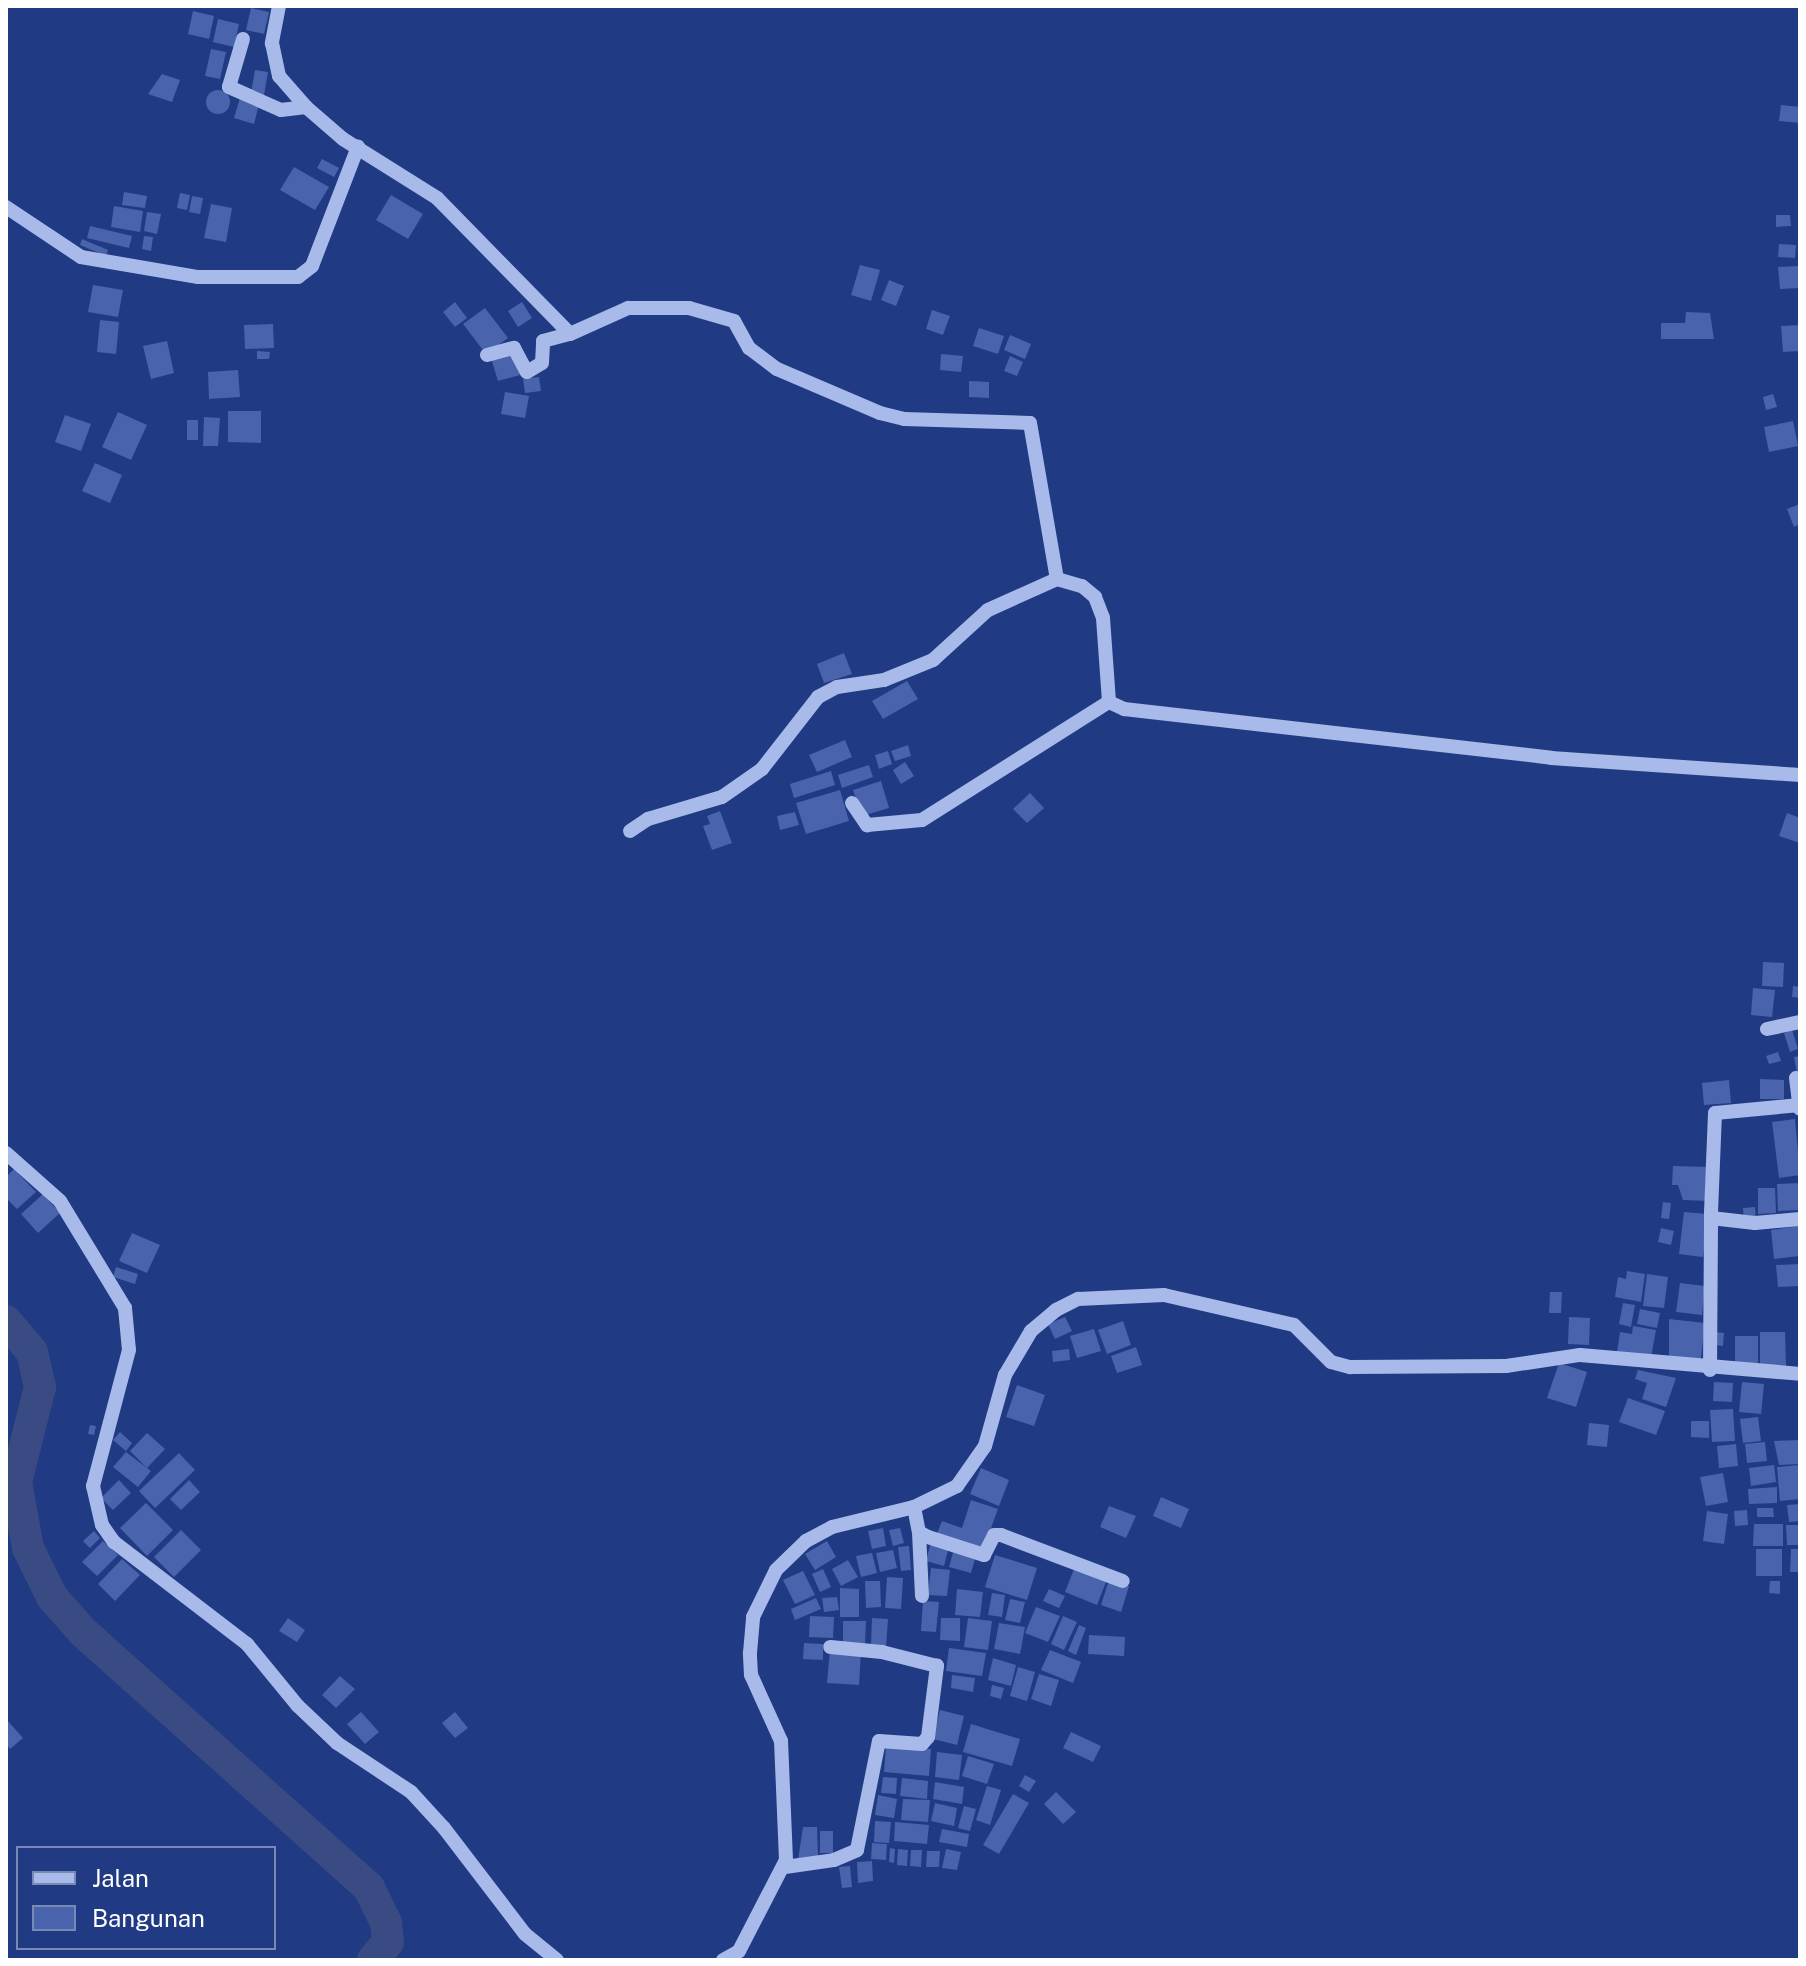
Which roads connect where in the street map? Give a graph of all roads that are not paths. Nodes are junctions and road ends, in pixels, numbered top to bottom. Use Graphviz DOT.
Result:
graph roads {
  1 [pos="279,6"];
  2 [pos="243,39"];
  3 [pos="306,107"];
  4 [pos="358,147"];
  5 [pos="6,207"];
  6 [pos="570,334"];
  7 [pos="487,355"];
  8 [pos="1057,579"];
  9 [pos="1109,702"];
  10 [pos="1800,775"];
  11 [pos="852,803"];
  12 [pos="630,831"];
  13 [pos="1800,1022"];
  14 [pos="1767,1029"];
  15 [pos="1796,1078"];
  16 [pos="1800,1106"];
  17 [pos="6,1153"];
  18 [pos="1711,1218"];
  19 [pos="1800,1219"];
  20 [pos="1710,1370"];
  21 [pos="1800,1374"];
  22 [pos="914,1507"];
  23 [pos="919,1532"];
  24 [pos="1123,1581"];
  25 [pos="922,1596"];
  26 [pos="830,1647"];
  27 [pos="785,1867"];
  28 [pos="557,1960"];
  29 [pos="723,1960"];
  1 -- 3 [label="street"];
  2 -- 3 [label="street"];
  3 -- 4 [label="street"];
  4 -- 5 [label="street"];
  4 -- 6 [label="street"];
  6 -- 7 [label="street"];
  6 -- 8 [label="street"];
  8 -- 9 [label="street"];
  8 -- 12 [label="street"];
  9 -- 10 [label="street"];
  9 -- 11 [label="street"];
  13 -- 14 [label="street"];
  15 -- 16 [label="street"];
  16 -- 18 [label="street"];
  17 -- 28 [label="street"];
  18 -- 19 [label="street"];
  18 -- 20 [label="street"];
  20 -- 21 [label="street"];
  20 -- 22 [label="street"];
  22 -- 23 [label="street"];
  22 -- 27 [label="street"];
  23 -- 24 [label="street"];
  23 -- 25 [label="street"];
  26 -- 27 [label="street"];
  27 -- 29 [label="street"];
}
